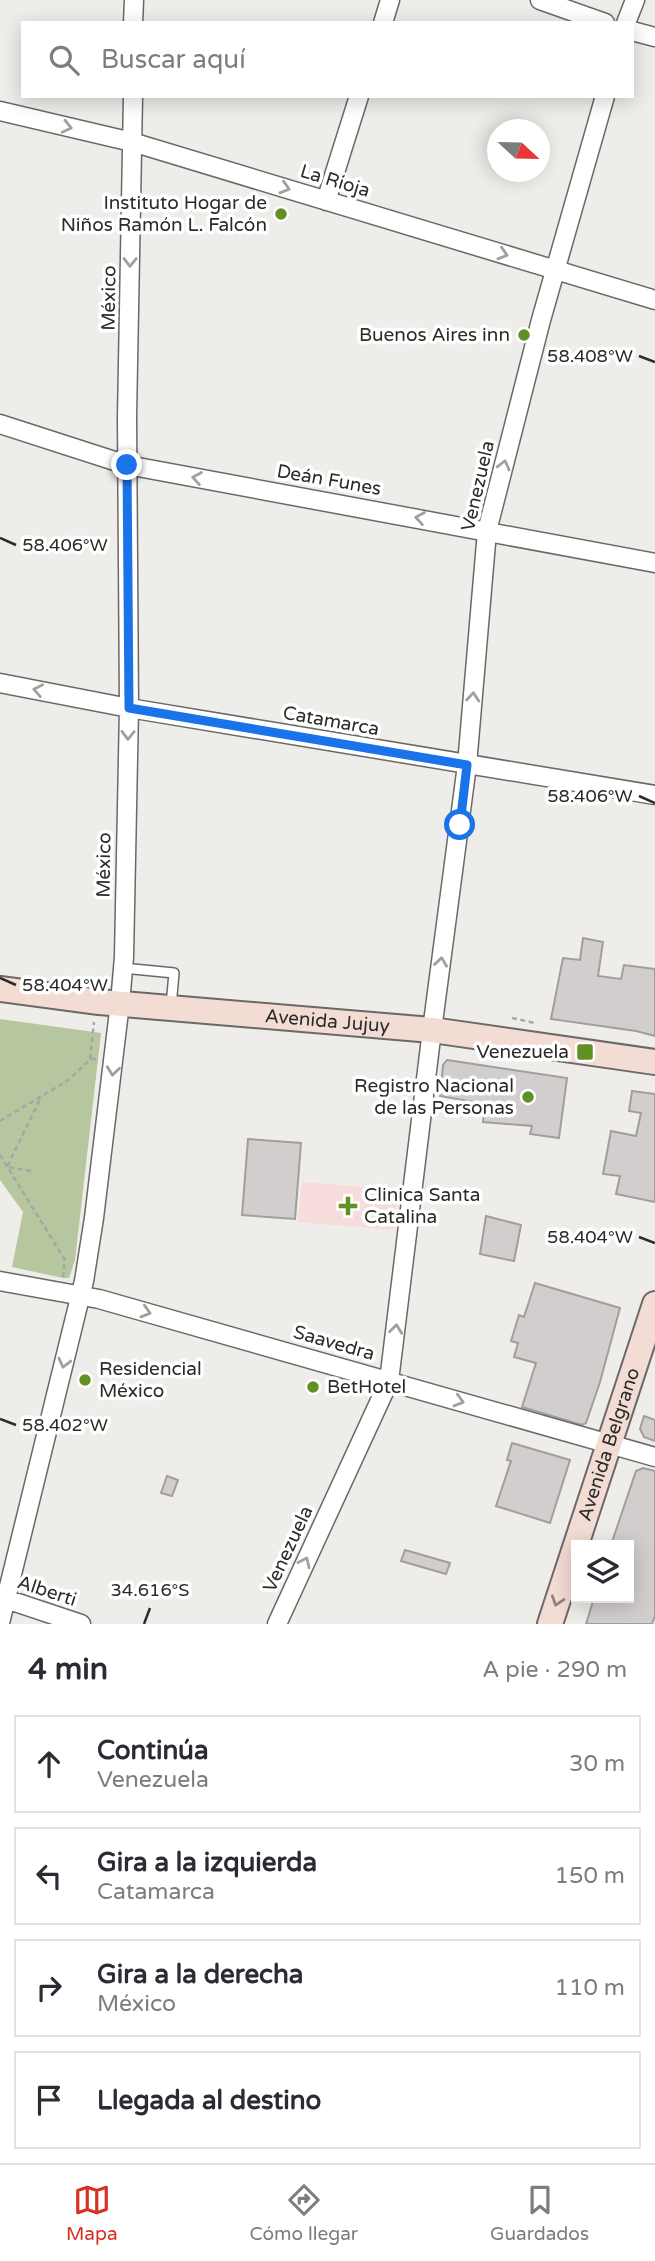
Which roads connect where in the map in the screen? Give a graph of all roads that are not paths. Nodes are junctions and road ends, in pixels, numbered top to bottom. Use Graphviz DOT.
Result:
graph roads {
  1 [pos="134,0"];
  2 [pos="390,0"];
  3 [pos="540,0"];
  4 [pos="635,0"];
  5 [pos="133,21"];
  6 [pos="384,21"];
  7 [pos="600,21"];
  8 [pos="627,21"];
  9 [pos="634,32"];
  10 [pos="655,37"];
  11 [pos="133,98"];
  12 [pos="358,98"];
  13 [pos="604,98"];
  14 [pos="0,111"];
  15 [pos="132,142"];
  16 [pos="326,201"];
  17 [pos="557,270"];
  18 [pos="655,300"];
  19 [pos="0,424"];
  20 [pos="127,465"];
  21 [pos="488,531"];
  22 [pos="655,564"];
  23 [pos="0,683"];
  24 [pos="129,708"];
  25 [pos="467,765"];
  26 [pos="655,795"];
  27 [pos="123,968"];
  28 [pos="0,989"];
  29 [pos="110,1002"];
  30 [pos="171,1007"];
  31 [pos="432,1030"];
  32 [pos="655,1062"];
  33 [pos="0,1281"];
  34 [pos="80,1296"];
  35 [pos="655,1304"];
  36 [pos="389,1381"];
  37 [pos="608,1443"];
  38 [pos="655,1457"];
  39 [pos="3,1598"];
  40 [pos="0,1623"];
  41 [pos="81,1624"];
  42 [pos="276,1624"];
  43 [pos="550,1624"];
  1 -- 5 [label="street"];
  2 -- 6 [label="street"];
  3 -- 7 [label="street"];
  4 -- 8 [label="street"];
  9 -- 10 [label="street"];
  11 -- 15 [label="street, México"];
  12 -- 16 [label="street"];
  13 -- 17 [label="street, Venezuela"];
  14 -- 15 [label="street, La Rioja, one-way"];
  15 -- 16 [label="street, La Rioja, one-way"];
  15 -- 20 [label="street, México, one-way"];
  16 -- 17 [label="street, La Rioja, one-way"];
  17 -- 18 [label="street, La Rioja"];
  21 -- 17 [label="street, Venezuela, one-way"];
  19 -- 20 [label="street, Deán Funes"];
  21 -- 20 [label="street, Deán Funes, one-way"];
  20 -- 24 [label="street, México"];
  21 -- 22 [label="street, Deán Funes"];
  25 -- 21 [label="street, Venezuela, one-way"];
  24 -- 23 [label="street, Catamarca, one-way"];
  24 -- 25 [label="street, Catamarca"];
  24 -- 27 [label="street, México, one-way"];
  25 -- 26 [label="street, Catamarca"];
  31 -- 25 [label="street, Venezuela, one-way"];
  27 -- 29 [label="street, México"];
  27 -- 30 [label="lane"];
  28 -- 29 [label="main road, Avenida Jujuy"];
  29 -- 30 [label="main road, Avenida Jujuy"];
  29 -- 34 [label="street, México, one-way"];
  30 -- 31 [label="main road, Avenida Jujuy"];
  31 -- 32 [label="main road, Avenida Jujuy"];
  36 -- 31 [label="street, Venezuela, one-way"];
  33 -- 34 [label="street, Saavedra"];
  34 -- 36 [label="street, Saavedra, one-way"];
  34 -- 39 [label="street, México, one-way"];
  35 -- 37 [label="main road, Avenida Belgrano"];
  36 -- 37 [label="street, Saavedra, one-way"];
  42 -- 36 [label="street, Venezuela, one-way"];
  37 -- 38 [label="street, Saavedra"];
  37 -- 43 [label="main road, Avenida Belgrano, one-way"];
  39 -- 40 [label="street, México"];
  39 -- 41 [label="street, Alberti"];
}
